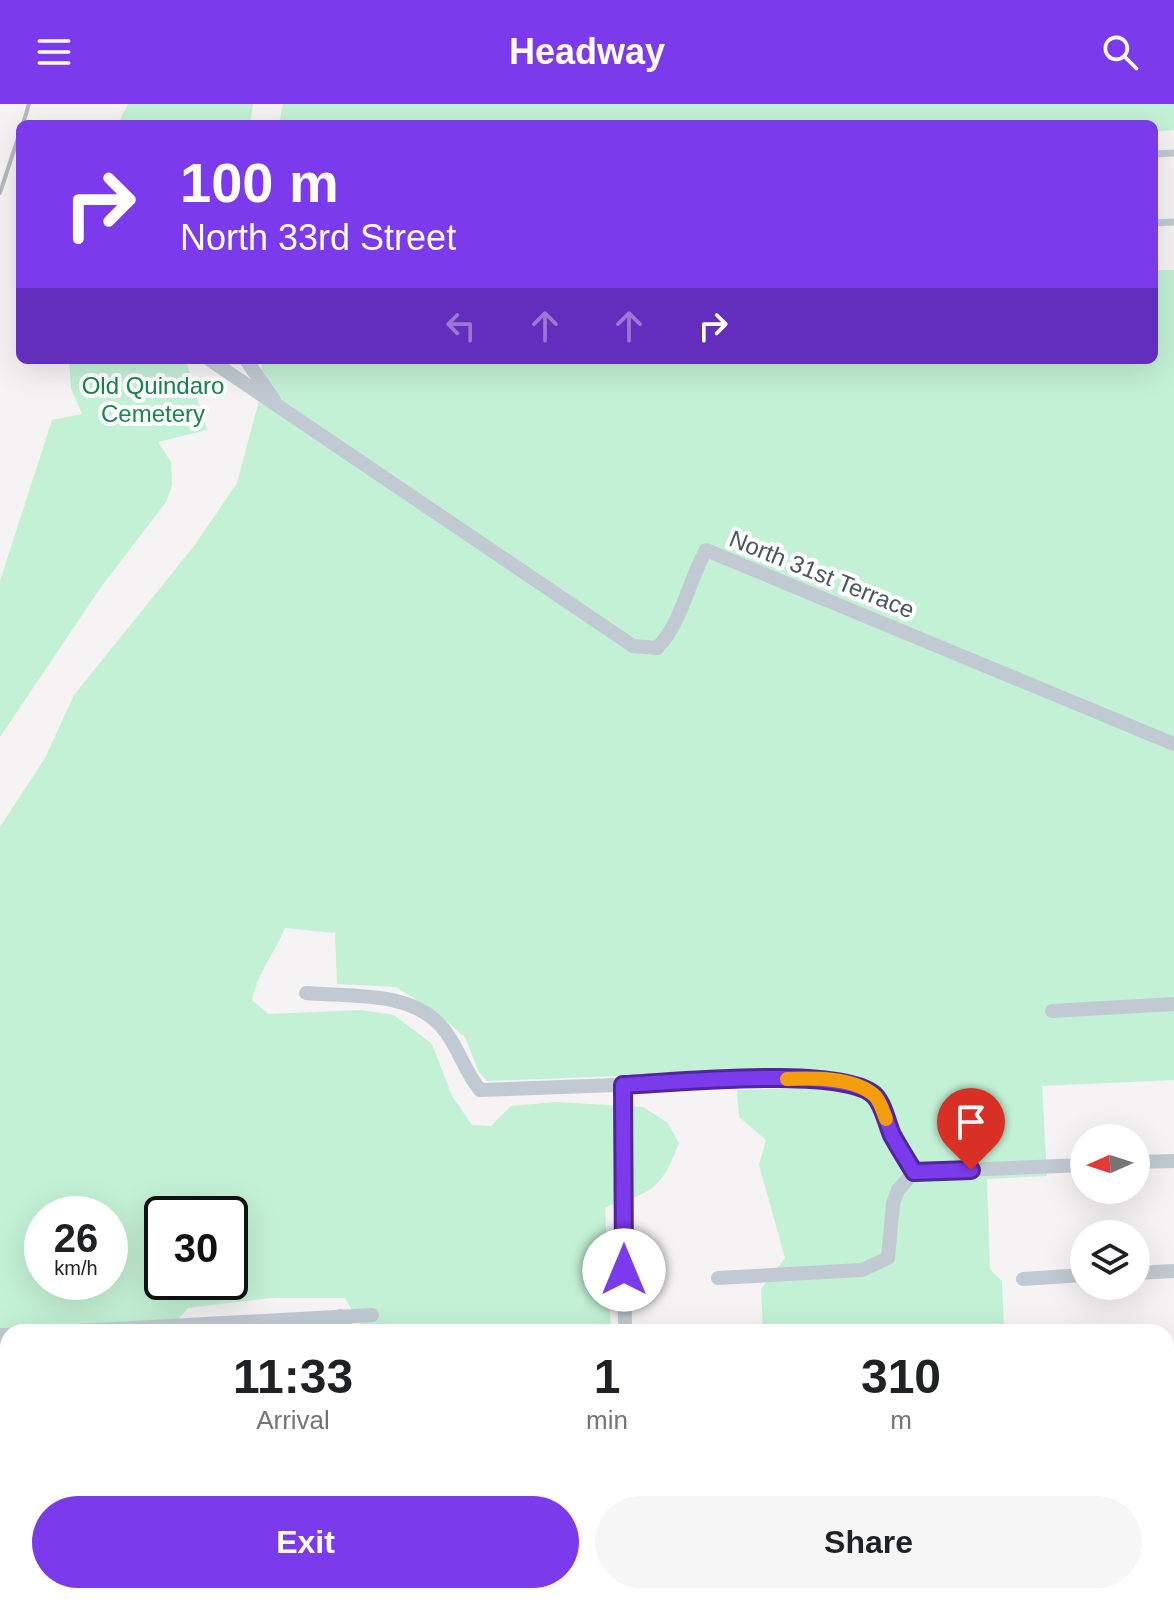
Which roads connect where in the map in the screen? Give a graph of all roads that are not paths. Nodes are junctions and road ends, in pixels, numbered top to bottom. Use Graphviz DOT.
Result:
graph roads {
  1 [pos="216,364"];
  2 [pos="249,364"];
  3 [pos="279,407"];
  4 [pos="1174,744"];
  5 [pos="306,993"];
  6 [pos="1174,1004"];
  7 [pos="1052,1011"];
  8 [pos="623,1085"];
  9 [pos="1174,1161"];
  10 [pos="1150,1162"];
  11 [pos="1070,1166"];
  12 [pos="914,1172"];
  13 [pos="1174,1271"];
  14 [pos="1150,1272"];
  15 [pos="1070,1276"];
  16 [pos="718,1278"];
  17 [pos="1023,1279"];
  18 [pos="372,1315"];
  19 [pos="340,1316"];
  20 [pos="200,1324"];
  21 [pos="344,1324"];
  22 [pos="625,1324"];
  1 -- 3 [label="street, North 31st Terrace"];
  2 -- 3 [label="street, North 31st Terrace"];
  3 -- 4 [label="street, North 31st Terrace"];
  5 -- 8 [label="street"];
  6 -- 7 [label="street"];
  8 -- 12 [label="street"];
  8 -- 22 [label="street"];
  9 -- 10 [label="street"];
  11 -- 12 [label="street"];
  12 -- 16 [label="street"];
  13 -- 14 [label="street"];
  15 -- 17 [label="street"];
  18 -- 19 [label="street"];
  19 -- 20 [label="street"];
  19 -- 21 [label="street"];
}
